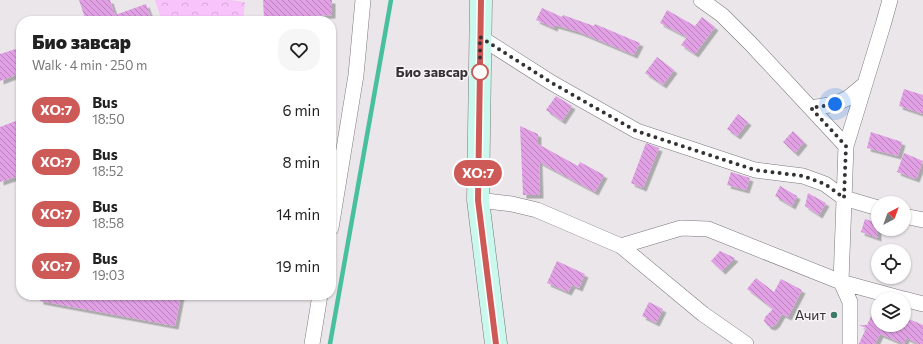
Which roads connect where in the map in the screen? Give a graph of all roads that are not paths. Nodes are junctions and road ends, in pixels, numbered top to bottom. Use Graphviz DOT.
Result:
graph roads {
  1 [pos="363,0"];
  2 [pos="481,0"];
  3 [pos="701,0"];
  4 [pos="890,0"];
  5 [pos="480,37"];
  6 [pos="865,84"];
  7 [pos="811,108"];
  8 [pos="846,146"];
  9 [pos="336,197"];
  10 [pos="844,198"];
  11 [pos="478,200"];
  12 [pos="871,206"];
  13 [pos="911,217"];
  14 [pos="923,220"];
  15 [pos="620,246"];
  16 [pos="841,282"];
  17 [pos="878,292"];
  18 [pos="319,300"];
  19 [pos="911,301"];
  20 [pos="923,304"];
  21 [pos="312,344"];
  22 [pos="496,344"];
  23 [pos="746,344"];
  24 [pos="850,344"];
  1 -- 9 [label="street"];
  2 -- 5 [label="main road"];
  3 -- 7 [label="street"];
  4 -- 6 [label="street"];
  5 -- 10 [label="street"];
  5 -- 11 [label="main road"];
  6 -- 7 [label="street"];
  6 -- 8 [label="street"];
  7 -- 8 [label="street"];
  8 -- 10 [label="street"];
  10 -- 12 [label="street"];
  10 -- 16 [label="street"];
  11 -- 15 [label="street"];
  11 -- 22 [label="main road"];
  13 -- 14 [label="street"];
  15 -- 16 [label="street"];
  15 -- 23 [label="street"];
  16 -- 17 [label="street"];
  16 -- 24 [label="street"];
  18 -- 21 [label="street"];
  19 -- 20 [label="street"];
}
